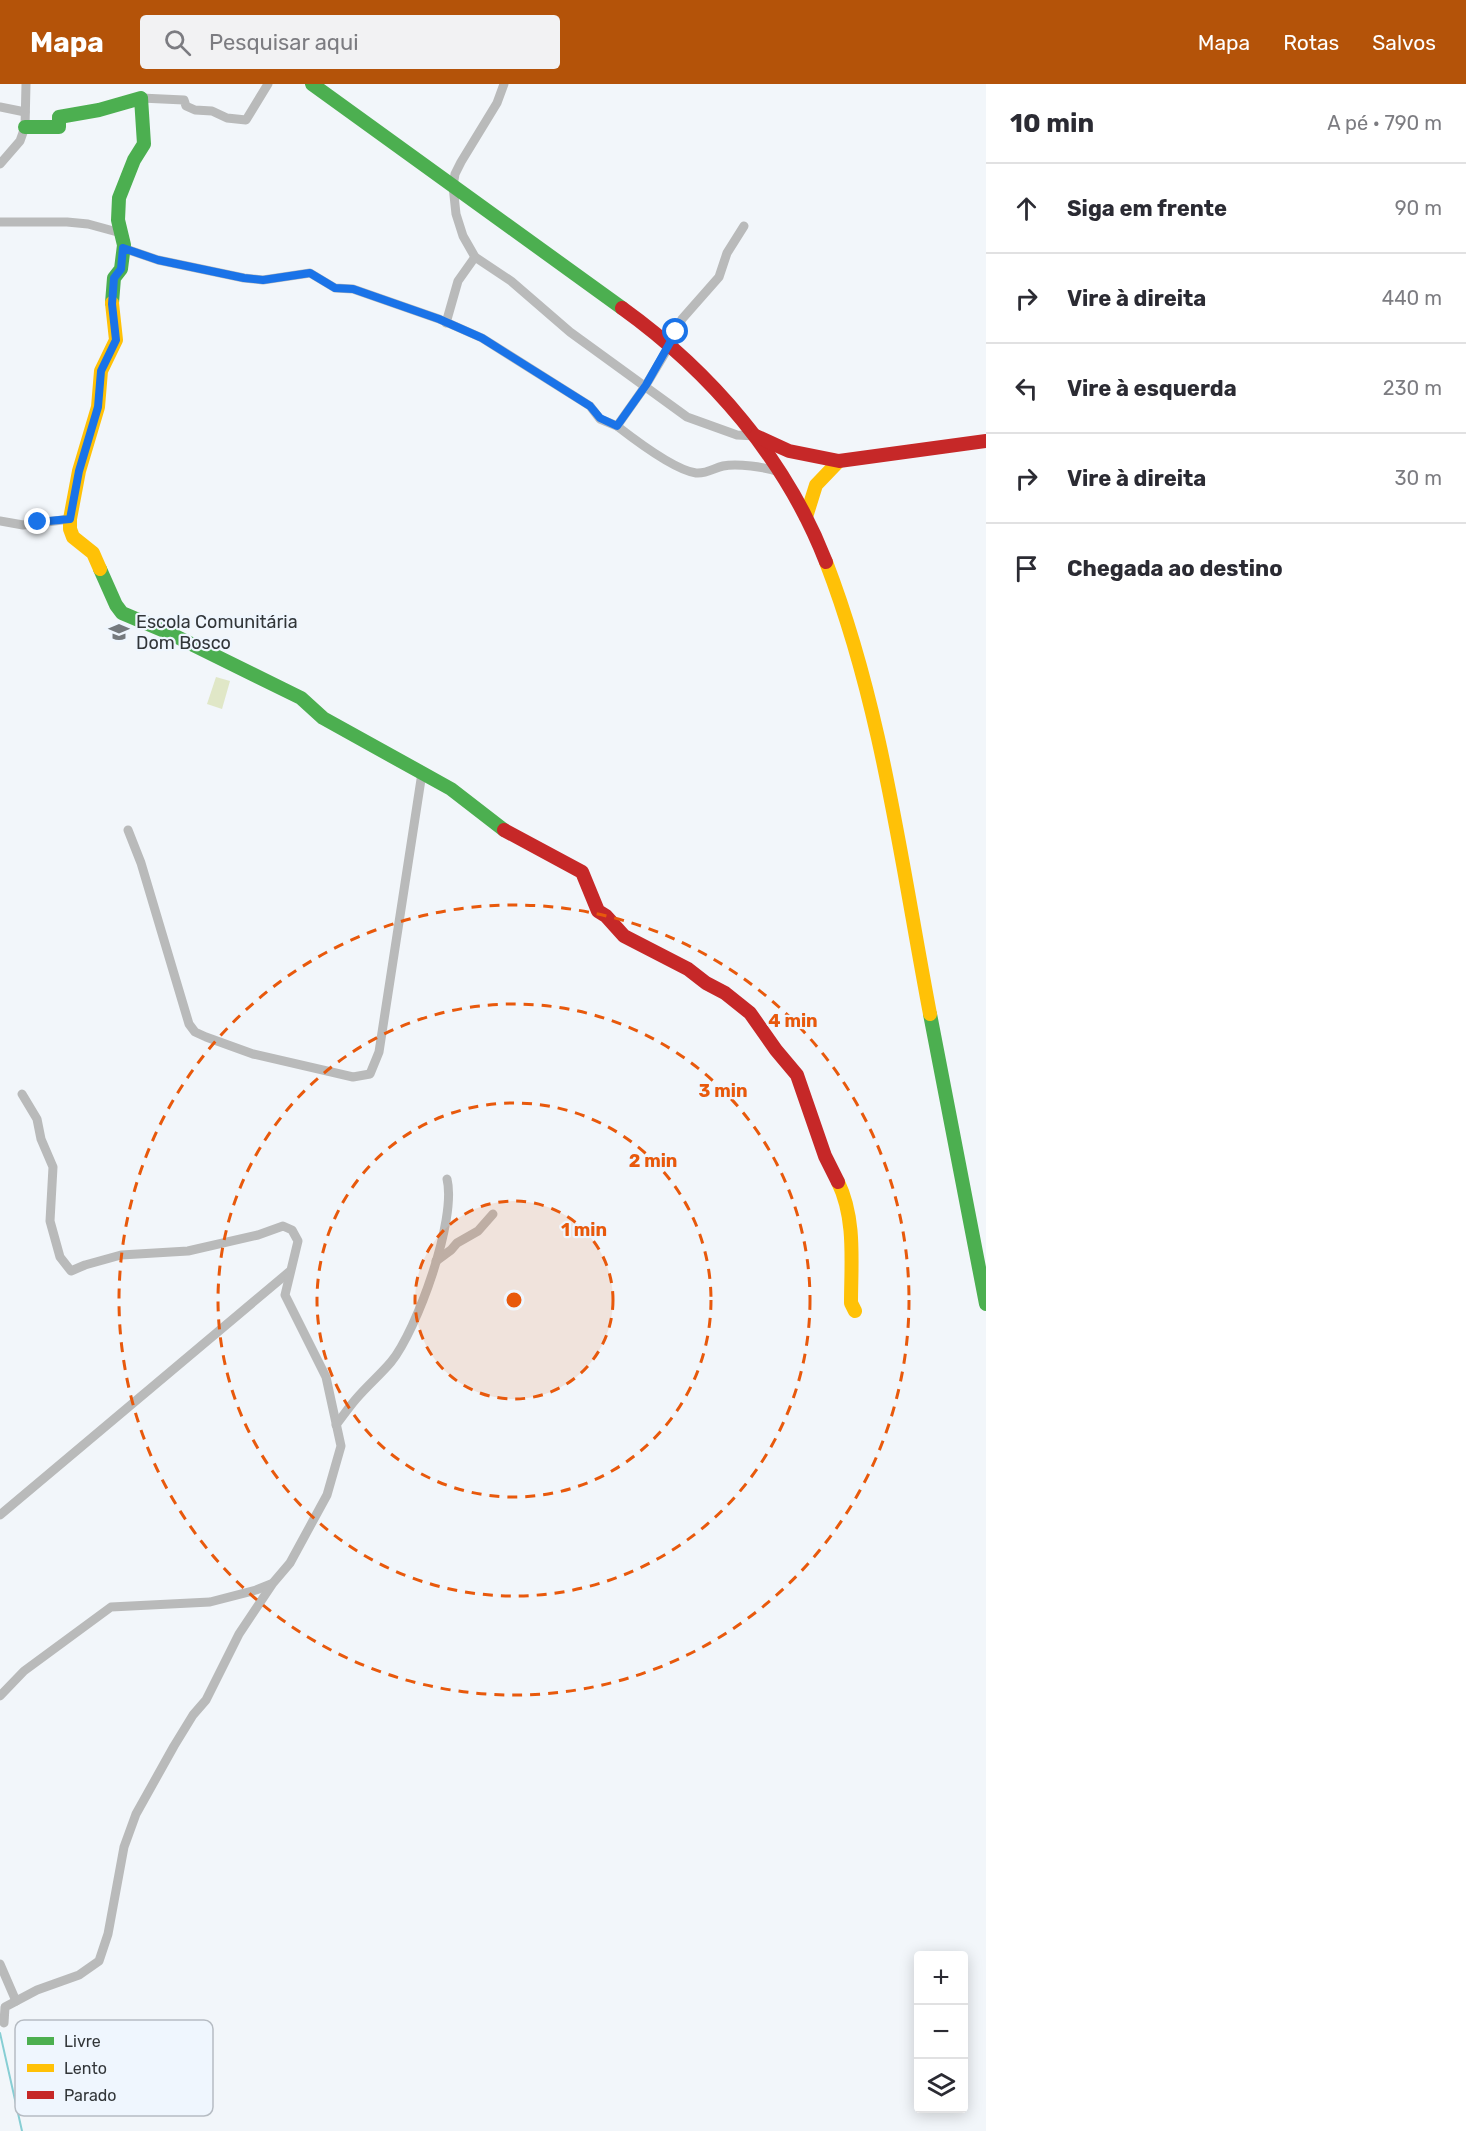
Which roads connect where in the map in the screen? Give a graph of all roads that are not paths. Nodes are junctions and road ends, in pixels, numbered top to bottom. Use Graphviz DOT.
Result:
graph roads {
  1 [pos="26,84"];
  2 [pos="268,84"];
  3 [pos="312,84"];
  4 [pos="504,84"];
  5 [pos="141,98"];
  6 [pos="0,107"];
  7 [pos="25,112"];
  8 [pos="25,128"];
  9 [pos="0,164"];
  10 [pos="453,186"];
  11 [pos="0,222"];
  12 [pos="744,226"];
  13 [pos="121,233"];
  14 [pos="123,248"];
  15 [pos="475,257"];
  16 [pos="446,324"];
  17 [pos="670,345"];
  18 [pos="646,385"];
  19 [pos="617,426"];
  20 [pos="756,436"];
  21 [pos="986,441"];
  22 [pos="839,461"];
  23 [pos="780,472"];
  24 [pos="806,517"];
  25 [pos="70,519"];
  26 [pos="0,521"];
  27 [pos="422,773"];
  28 [pos="128,830"];
  29 [pos="22,1094"];
  30 [pos="447,1179"];
  31 [pos="493,1214"];
  32 [pos="436,1261"];
  33 [pos="289,1272"];
  34 [pos="986,1304"];
  35 [pos="855,1311"];
  36 [pos="336,1425"];
  37 [pos="0,1515"];
  38 [pos="273,1583"];
  39 [pos="0,1696"];
  40 [pos="0,1964"];
  41 [pos="16,2001"];
  42 [pos="4,2023"];
  1 -- 7 [label="street"];
  2 -- 5 [label="street"];
  3 -- 10 [label="main road"];
  4 -- 10 [label="street"];
  5 -- 8 [label="main road"];
  5 -- 13 [label="main road"];
  6 -- 7 [label="street"];
  7 -- 8 [label="street"];
  8 -- 9 [label="street"];
  10 -- 15 [label="street"];
  10 -- 17 [label="main road"];
  11 -- 13 [label="street"];
  12 -- 17 [label="street"];
  13 -- 14 [label="main road"];
  14 -- 16 [label="street"];
  14 -- 25 [label="main road"];
  15 -- 16 [label="street"];
  15 -- 18 [label="street"];
  16 -- 19 [label="street"];
  17 -- 18 [label="street"];
  17 -- 20 [label="main road"];
  18 -- 19 [label="street"];
  18 -- 20 [label="street"];
  19 -- 23 [label="street"];
  20 -- 22 [label="main road"];
  20 -- 23 [label="main road"];
  21 -- 22 [label="main road"];
  22 -- 24 [label="main road"];
  23 -- 24 [label="main road"];
  24 -- 34 [label="main road"];
  25 -- 26 [label="street"];
  25 -- 27 [label="main road"];
  27 -- 28 [label="street"];
  27 -- 35 [label="main road"];
  29 -- 33 [label="street"];
  30 -- 32 [label="street"];
  31 -- 32 [label="street"];
  32 -- 36 [label="street"];
  33 -- 36 [label="street"];
  33 -- 37 [label="street"];
  36 -- 38 [label="street"];
  38 -- 39 [label="street"];
  38 -- 41 [label="street"];
  40 -- 41 [label="street"];
  41 -- 42 [label="street"];
}
